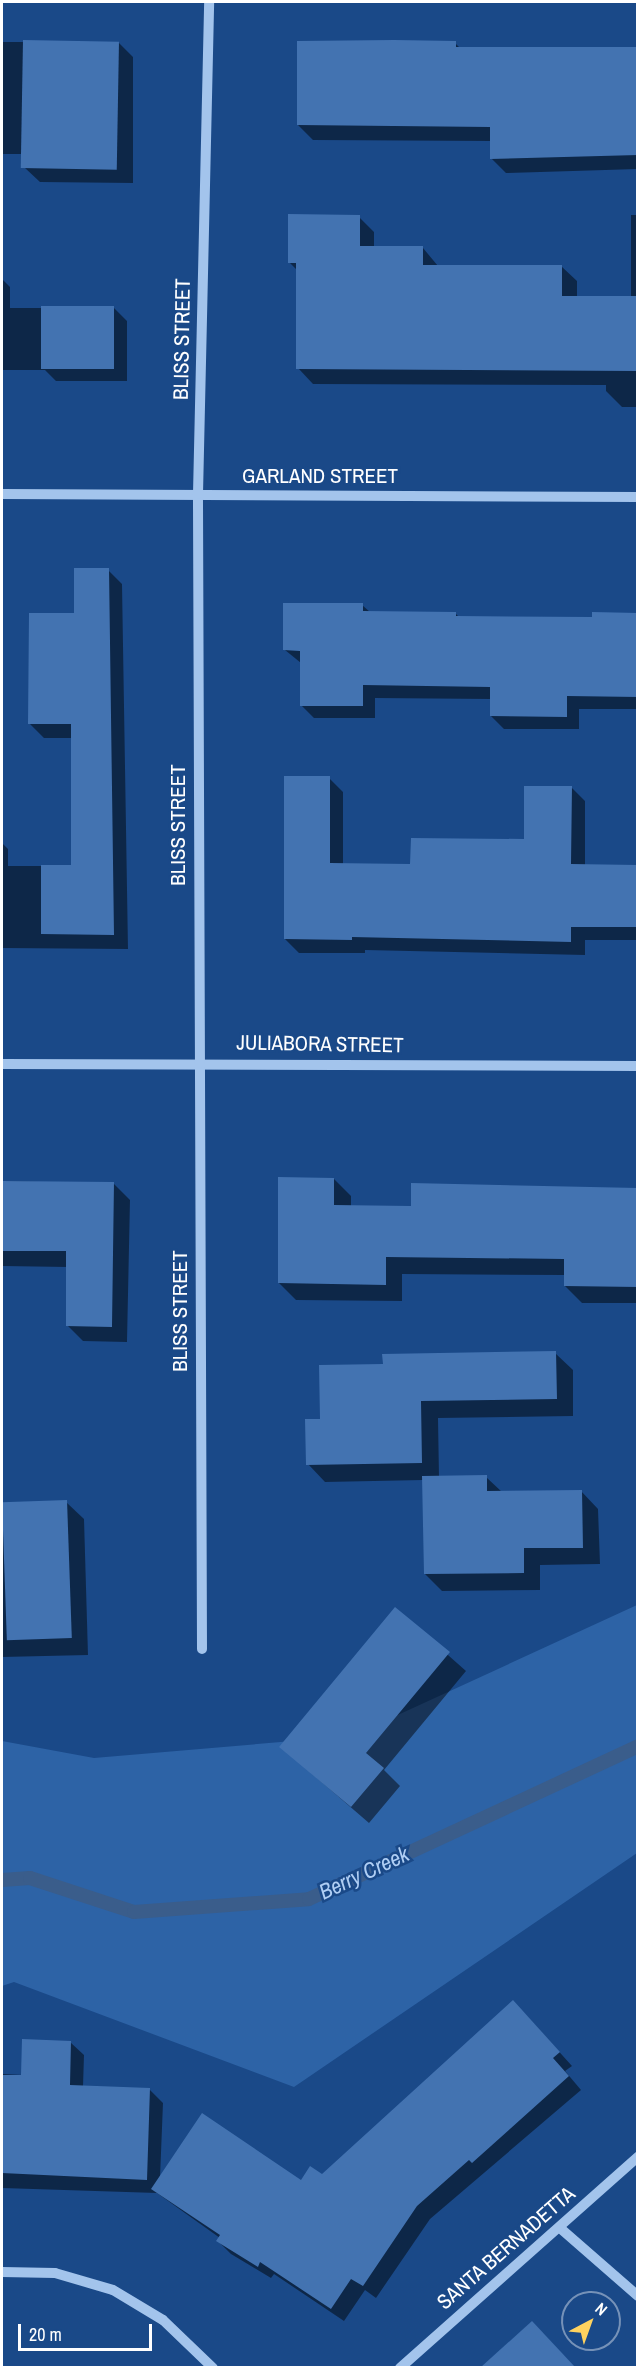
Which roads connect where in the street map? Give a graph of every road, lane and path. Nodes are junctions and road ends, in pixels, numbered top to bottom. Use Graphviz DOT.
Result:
graph roads {
  1 [pos="209,2"];
  2 [pos="2,494"];
  3 [pos="198,494"];
  4 [pos="638,497"];
  5 [pos="198,1062"];
  6 [pos="2,1064"];
  7 [pos="638,1066"];
  8 [pos="202,1649"];
  9 [pos="638,2157"];
  10 [pos="560,2228"];
  11 [pos="2,2272"];
  12 [pos="638,2296"];
  13 [pos="213,2367"];
  14 [pos="400,2367"];
  1 -- 3 [label="street, BLISS STREET"];
  2 -- 3 [label="street, GARLAND STREET"];
  3 -- 4 [label="street, GARLAND STREET"];
  3 -- 5 [label="street, BLISS STREET"];
  5 -- 6 [label="street, JULIABORA STREET"];
  5 -- 7 [label="street, JULIABORA STREET"];
  5 -- 8 [label="street, BLISS STREET"];
  9 -- 10 [label="street, SANTA BERNADETTA"];
  10 -- 12 [label="street"];
  10 -- 14 [label="street, SANTA BERNADETTA"];
  11 -- 13 [label="street"];
}
